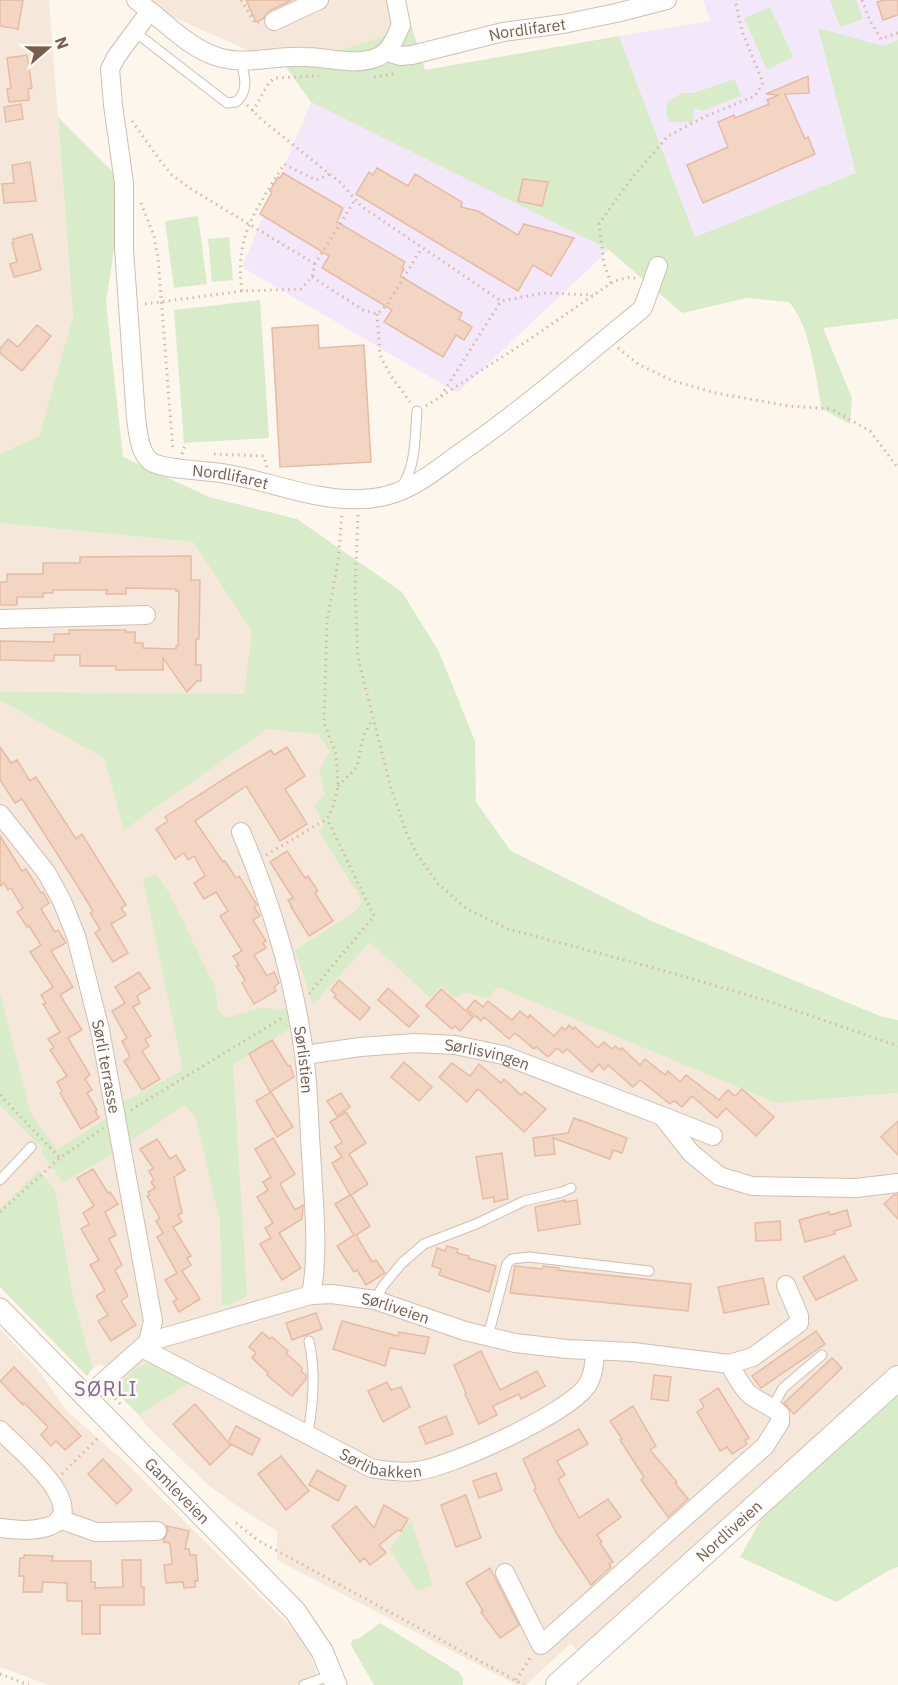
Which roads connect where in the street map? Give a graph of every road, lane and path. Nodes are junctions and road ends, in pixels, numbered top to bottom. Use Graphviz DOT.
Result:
graph roads {
  1 [pos="241,0"];
  2 [pos="319,0"];
  3 [pos="396,0"];
  4 [pos="667,0"];
  5 [pos="735,0"];
  6 [pos="862,0"];
  7 [pos="143,6"];
  8 [pos="274,21"];
  9 [pos="135,32"];
  10 [pos="898,33"];
  11 [pos="387,52"];
  12 [pos="241,62"];
  13 [pos="241,98"];
  14 [pos="113,105"];
  15 [pos="330,174"];
  16 [pos="355,200"];
  17 [pos="140,201"];
  18 [pos="248,224"];
  19 [pos="421,248"];
  20 [pos="315,264"];
  21 [pos="658,267"];
  22 [pos="312,277"];
  23 [pos="611,283"];
  24 [pos="651,286"];
  25 [pos="242,291"];
  26 [pos="593,295"];
  27 [pos="501,301"];
  28 [pos="161,302"];
  29 [pos="129,304"];
  30 [pos="377,314"];
  31 [pos="606,338"];
  32 [pos="441,396"];
  33 [pos="417,411"];
  34 [pos="186,443"];
  35 [pos="181,455"];
  36 [pos="173,456"];
  37 [pos="898,468"];
  38 [pos="396,493"];
  39 [pos="351,499"];
  40 [pos="146,615"];
  41 [pos="0,619"];
  42 [pos="372,720"];
  43 [pos="338,786"];
  44 [pos="0,814"];
  45 [pos="241,832"];
  46 [pos="254,862"];
  47 [pos="898,1046"];
  48 [pos="304,1055"];
  49 [pos="0,1095"];
  50 [pos="662,1116"];
  51 [pos="117,1119"];
  52 [pos="712,1136"];
  53 [pos="31,1147"];
  54 [pos="60,1158"];
  55 [pos="0,1180"];
  56 [pos="898,1183"];
  57 [pos="571,1188"];
  58 [pos="0,1212"];
  59 [pos="649,1271"];
  60 [pos="786,1285"];
  61 [pos="311,1294"];
  62 [pos="375,1300"];
  63 [pos="0,1309"];
  64 [pos="488,1335"];
  65 [pos="309,1341"];
  66 [pos="145,1345"];
  67 [pos="595,1351"];
  68 [pos="822,1355"];
  69 [pos="729,1364"];
  70 [pos="898,1378"];
  71 [pos="110,1392"];
  72 [pos="85,1398"];
  73 [pos="773,1406"];
  74 [pos="118,1417"];
  75 [pos="0,1430"];
  76 [pos="308,1434"];
  77 [pos="53,1484"];
  78 [pos="59,1519"];
  79 [pos="232,1519"];
  80 [pos="0,1528"];
  81 [pos="157,1531"];
  82 [pos="505,1573"];
  83 [pos="541,1645"];
  84 [pos="0,1674"];
  85 [pos="334,1680"];
  86 [pos="516,1680"];
  87 [pos="29,1685"];
  88 [pos="304,1685"];
  89 [pos="524,1685"];
  90 [pos="558,1685"];
  1 -- 8 [label="path"];
  2 -- 8 [label="street"];
  3 -- 11 [label="street"];
  4 -- 11 [label="street, Nordlifaret"];
  5 -- 23 [label="path"];
  6 -- 10 [label="path"];
  7 -- 9 [label="street, Nordlifaret"];
  7 -- 12 [label="street, Nordlifaret"];
  9 -- 13 [label="lane"];
  9 -- 14 [label="street, Nordlifaret"];
  11 -- 12 [label="street, Nordlifaret"];
  12 -- 13 [label="lane"];
  13 -- 15 [label="path"];
  14 -- 18 [label="path"];
  14 -- 29 [label="street, Nordlifaret"];
  15 -- 16 [label="path"];
  15 -- 18 [label="path"];
  16 -- 19 [label="path"];
  16 -- 20 [label="path"];
  17 -- 28 [label="path"];
  18 -- 20 [label="path"];
  18 -- 25 [label="path"];
  19 -- 27 [label="path"];
  19 -- 30 [label="path"];
  20 -- 22 [label="path"];
  21 -- 24 [label="street, Nordlifaret"];
  22 -- 25 [label="path"];
  22 -- 30 [label="path"];
  23 -- 24 [label="path"];
  23 -- 26 [label="path"];
  24 -- 31 [label="street, Nordlifaret"];
  25 -- 28 [label="path"];
  26 -- 27 [label="path"];
  26 -- 32 [label="path"];
  27 -- 32 [label="path"];
  28 -- 29 [label="path"];
  28 -- 36 [label="path"];
  29 -- 39 [label="street, Nordlifaret"];
  30 -- 33 [label="path"];
  31 -- 37 [label="path"];
  31 -- 38 [label="street, Nordlifaret"];
  32 -- 33 [label="path"];
  33 -- 38 [label="lane"];
  34 -- 35 [label="path"];
  38 -- 39 [label="street, Nordlifaret"];
  39 -- 42 [label="path"];
  39 -- 43 [label="path"];
  40 -- 41 [label="street"];
  42 -- 43 [label="path"];
  42 -- 47 [label="path"];
  43 -- 46 [label="path"];
  44 -- 51 [label="street, Sørli terrasse"];
  45 -- 46 [label="street, Sørlistien"];
  46 -- 48 [label="street, Sørlistien"];
  48 -- 50 [label="street, Sørlisvingen"];
  48 -- 61 [label="street, Sørlistien"];
  49 -- 54 [label="path"];
  50 -- 52 [label="street, Sørlisvingen"];
  50 -- 56 [label="street"];
  51 -- 54 [label="path"];
  51 -- 66 [label="street, Sørli terrasse"];
  53 -- 55 [label="lane"];
  54 -- 58 [label="path"];
  57 -- 62 [label="lane"];
  59 -- 64 [label="lane"];
  60 -- 69 [label="street, Sørliveien"];
  61 -- 62 [label="street, Sørliveien"];
  61 -- 66 [label="street, Sørliveien"];
  62 -- 64 [label="street, Sørliveien"];
  63 -- 72 [label="street, Gamleveien"];
  64 -- 67 [label="street, Sørliveien"];
  65 -- 76 [label="lane"];
  66 -- 72 [label="street, Sørliveien"];
  66 -- 76 [label="street, Sørlibakken"];
  67 -- 69 [label="street, Sørliveien"];
  67 -- 76 [label="street, Sørlibakken"];
  68 -- 73 [label="lane"];
  69 -- 73 [label="street"];
  70 -- 90 [label="main road, Nordliveien"];
  71 -- 74 [label="path"];
  72 -- 74 [label="street, Gamleveien"];
  73 -- 83 [label="street"];
  74 -- 77 [label="path"];
  74 -- 85 [label="street, Gamleveien"];
  75 -- 77 [label="street"];
  77 -- 78 [label="street"];
  78 -- 80 [label="street"];
  78 -- 81 [label="street"];
  79 -- 86 [label="path"];
  82 -- 83 [label="street"];
  83 -- 86 [label="path"];
  84 -- 87 [label="path"];
  85 -- 88 [label="lane"];
  86 -- 89 [label="path"];
}
